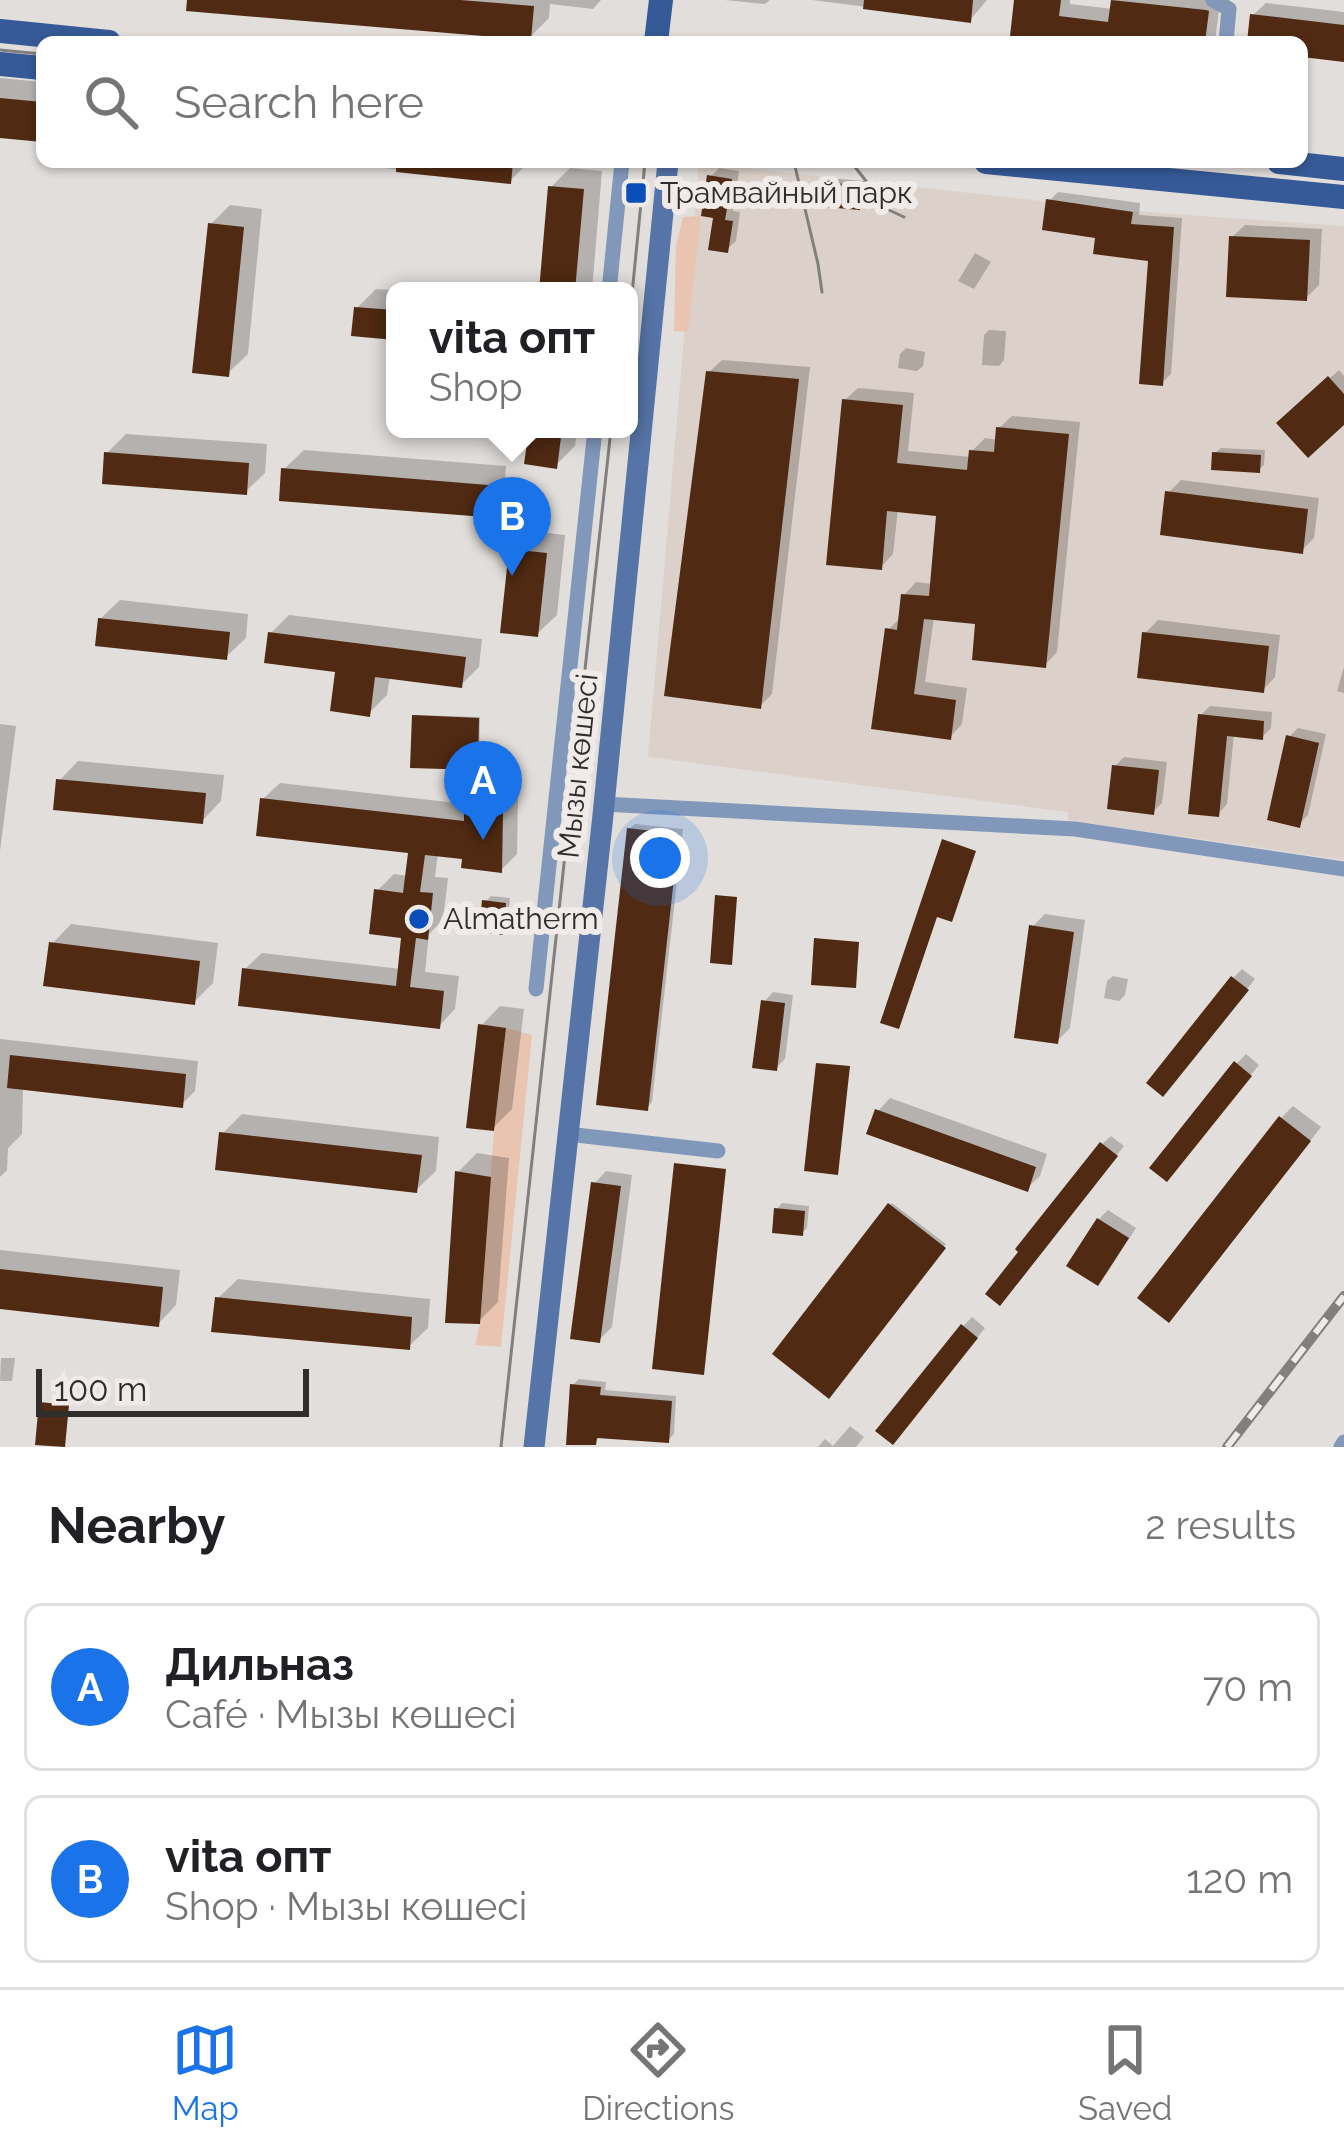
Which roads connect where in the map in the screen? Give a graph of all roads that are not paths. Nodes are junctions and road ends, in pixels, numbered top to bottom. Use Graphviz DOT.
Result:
graph roads {
  1 [pos="661,0"];
  2 [pos="1213,0"];
  3 [pos="1248,0"];
  4 [pos="1229,9"];
  5 [pos="0,31"];
  6 [pos="50,36"];
  7 [pos="657,36"];
  8 [pos="1227,36"];
  9 [pos="0,64"];
  10 [pos="36,67"];
  11 [pos="1308,165"];
  12 [pos="621,168"];
  13 [pos="667,168"];
  14 [pos="1115,168"];
  15 [pos="1344,169"];
  16 [pos="1201,172"];
  17 [pos="1344,197"];
  18 [pos="610,282"];
  19 [pos="594,438"];
  20 [pos="604,805"];
  21 [pos="1344,869"];
  22 [pos="536,989"];
  23 [pos="567,1134"];
  24 [pos="718,1151"];
  25 [pos="534,1447"];
  1 -- 7 [label="main road"];
  2 -- 4 [label="street"];
  3 -- 4 [label="street"];
  4 -- 8 [label="street"];
  5 -- 6 [label="main road"];
  9 -- 10 [label="main road"];
  11 -- 15 [label="main road"];
  12 -- 18 [label="street"];
  13 -- 20 [label="main road, Мызы көшесі"];
  14 -- 16 [label="main road"];
  16 -- 17 [label="main road"];
  19 -- 22 [label="street"];
  20 -- 21 [label="street"];
  20 -- 23 [label="main road, Мызы көшесі"];
  23 -- 24 [label="street"];
  23 -- 25 [label="main road, Мызы көшесі"];
}
